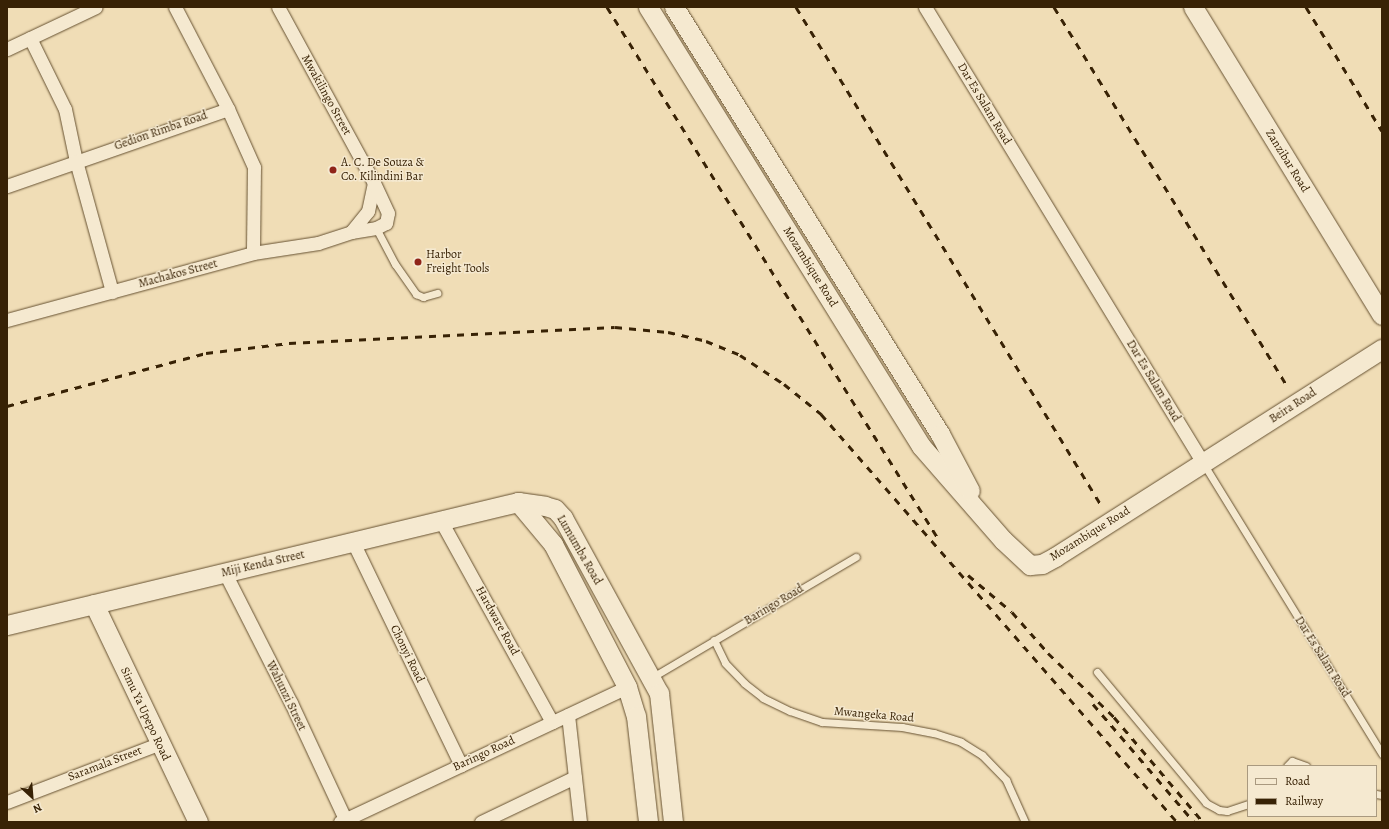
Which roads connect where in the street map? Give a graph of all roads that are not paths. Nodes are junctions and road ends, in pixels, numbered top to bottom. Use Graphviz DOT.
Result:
graph roads {
  1 [pos="96,7"];
  2 [pos="175,7"];
  3 [pos="278,7"];
  4 [pos="648,7"];
  5 [pos="674,7"];
  6 [pos="925,7"];
  7 [pos="1193,7"];
  8 [pos="30,38"];
  9 [pos="7,49"];
  10 [pos="228,109"];
  11 [pos="76,161"];
  12 [pos="374,183"];
  13 [pos="7,186"];
  14 [pos="376,228"];
  15 [pos="350,232"];
  16 [pos="253,253"];
  17 [pos="112,292"];
  18 [pos="437,293"];
  19 [pos="1382,315"];
  20 [pos="7,320"];
  21 [pos="1382,349"];
  22 [pos="1203,463"];
  23 [pos="518,502"];
  24 [pos="985,518"];
  25 [pos="441,521"];
  26 [pos="354,542"];
  27 [pos="856,557"];
  28 [pos="225,573"];
  29 [pos="593,573"];
  30 [pos="575,583"];
  31 [pos="94,604"];
  32 [pos="7,625"];
  33 [pos="714,640"];
  34 [pos="1096,672"];
  35 [pos="651,678"];
  36 [pos="627,687"];
  37 [pos="568,714"];
  38 [pos="552,722"];
  39 [pos="158,744"];
  40 [pos="1382,754"];
  41 [pos="462,765"];
  42 [pos="1288,765"];
  43 [pos="1303,765"];
  44 [pos="575,776"];
  45 [pos="7,802"];
  46 [pos="1247,804"];
  47 [pos="1025,819"];
  48 [pos="343,821"];
  49 [pos="198,822"];
  50 [pos="481,822"];
  51 [pos="580,822"];
  52 [pos="648,822"];
  53 [pos="673,822"];
  1 -- 8 [label="street"];
  2 -- 10 [label="street"];
  3 -- 12 [label="street, Mwakilingo Street"];
  4 -- 24 [label="street, Mozambique Road"];
  5 -- 24 [label="street, Mozambique Road"];
  6 -- 22 [label="street, Dar Es Salam Road"];
  7 -- 19 [label="street, Zanzibar Road"];
  8 -- 9 [label="street"];
  8 -- 11 [label="street"];
  10 -- 11 [label="street, Gedion Rimba Road"];
  10 -- 16 [label="street"];
  11 -- 13 [label="street, Gedion Rimba Road"];
  11 -- 17 [label="street"];
  12 -- 14 [label="street, Mwakilingo Street"];
  12 -- 15 [label="street"];
  14 -- 15 [label="street, Machakos Street"];
  14 -- 18 [label="lane"];
  15 -- 16 [label="street, Machakos Street"];
  16 -- 17 [label="street, Machakos Street"];
  17 -- 20 [label="street, Machakos Street"];
  21 -- 22 [label="street, Beira Road"];
  22 -- 24 [label="street, Mozambique Road"];
  22 -- 40 [label="lane, Dar Es Salam Road"];
  23 -- 25 [label="street, Miji Kenda Street"];
  23 -- 29 [label="street, Lumumba Road"];
  23 -- 30 [label="street, Lumumba Road"];
  25 -- 26 [label="street, Miji Kenda Street"];
  25 -- 38 [label="street, Hardware Road"];
  26 -- 28 [label="street, Miji Kenda Street"];
  26 -- 41 [label="street, Chonyi Road"];
  27 -- 33 [label="lane, Baringo Road"];
  28 -- 31 [label="street, Miji Kenda Street"];
  28 -- 48 [label="street, Wahunzi Street"];
  29 -- 30 [label="street"];
  29 -- 35 [label="street, Lumumba Road"];
  30 -- 36 [label="street, Lumumba Road"];
  31 -- 32 [label="street, Miji Kenda Street"];
  31 -- 39 [label="street, Simu Ya Upepo Road"];
  33 -- 35 [label="lane, Baringo Road"];
  33 -- 47 [label="lane, Mwangeka Road"];
  34 -- 46 [label="lane"];
  35 -- 53 [label="street, Lumumba Road"];
  36 -- 37 [label="street, Baringo Road"];
  36 -- 52 [label="street, Lumumba Road"];
  37 -- 38 [label="street, Baringo Road"];
  37 -- 44 [label="street"];
  38 -- 41 [label="street, Baringo Road"];
  39 -- 45 [label="street, Saramala Street"];
  39 -- 49 [label="street, Simu Ya Upepo Road"];
  41 -- 48 [label="street, Baringo Road"];
  42 -- 43 [label="lane"];
  44 -- 50 [label="street"];
  44 -- 51 [label="street"];
}
